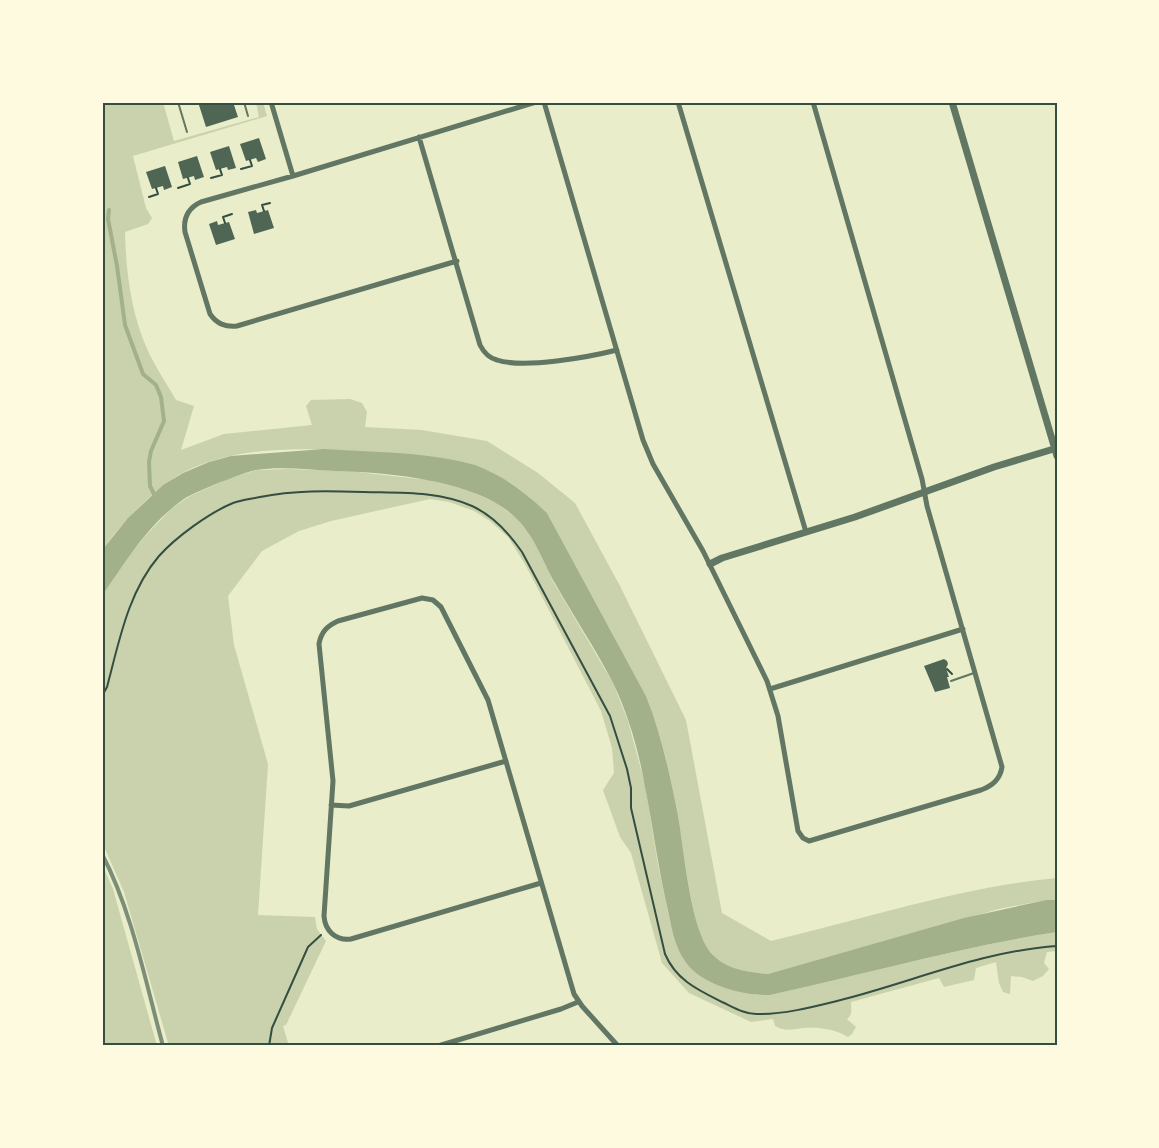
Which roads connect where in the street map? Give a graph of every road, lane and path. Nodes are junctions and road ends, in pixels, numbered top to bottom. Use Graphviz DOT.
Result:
graph roads {
  1 [pos="178,102"];
  2 [pos="244,102"];
  3 [pos="271,102"];
  4 [pos="536,102"];
  5 [pos="544,102"];
  6 [pos="678,102"];
  7 [pos="813,102"];
  8 [pos="952,102"];
  9 [pos="248,116"];
  10 [pos="187,132"];
  11 [pos="419,137"];
  12 [pos="250,160"];
  13 [pos="220,169"];
  14 [pos="241,169"];
  15 [pos="292,176"];
  16 [pos="188,178"];
  17 [pos="211,178"];
  18 [pos="156,188"];
  19 [pos="178,188"];
  20 [pos="148,197"];
  21 [pos="270,203"];
  22 [pos="264,211"];
  23 [pos="232,214"];
  24 [pos="225,223"];
  25 [pos="457,261"];
  26 [pos="617,351"];
  27 [pos="1056,451"];
  28 [pos="925,492"];
  29 [pos="807,532"];
  30 [pos="710,564"];
  31 [pos="963,629"];
  32 [pos="975,673"];
  33 [pos="951,681"];
  34 [pos="770,690"];
  35 [pos="102,696"];
  36 [pos="506,761"];
  37 [pos="331,805"];
  38 [pos="542,883"];
  39 [pos="327,928"];
  40 [pos="1057,946"];
  41 [pos="578,1002"];
  42 [pos="269,1046"];
  43 [pos="438,1046"];
  44 [pos="618,1046"];
  1 -- 10 [label="lane"];
  2 -- 9 [label="lane"];
  3 -- 15 [label="street"];
  4 -- 11 [label="street"];
  5 -- 26 [label="street"];
  6 -- 29 [label="street"];
  7 -- 28 [label="street"];
  8 -- 27 [label="street"];
  11 -- 15 [label="street"];
  11 -- 25 [label="street"];
  12 -- 14 [label="path"];
  13 -- 17 [label="path"];
  15 -- 25 [label="street"];
  16 -- 19 [label="path"];
  18 -- 20 [label="path"];
  21 -- 22 [label="path"];
  23 -- 24 [label="path"];
  25 -- 26 [label="street"];
  26 -- 30 [label="street"];
  27 -- 28 [label="street"];
  28 -- 29 [label="street"];
  28 -- 31 [label="street"];
  29 -- 30 [label="street"];
  30 -- 34 [label="street"];
  31 -- 32 [label="street"];
  31 -- 34 [label="street"];
  32 -- 33 [label="lane"];
  32 -- 34 [label="street"];
  35 -- 40 [label="path"];
  36 -- 37 [label="street"];
  36 -- 37 [label="street"];
  36 -- 38 [label="street"];
  37 -- 39 [label="street"];
  38 -- 39 [label="street"];
  38 -- 41 [label="street"];
  39 -- 42 [label="path"];
  41 -- 43 [label="street"];
  41 -- 44 [label="street"];
}
